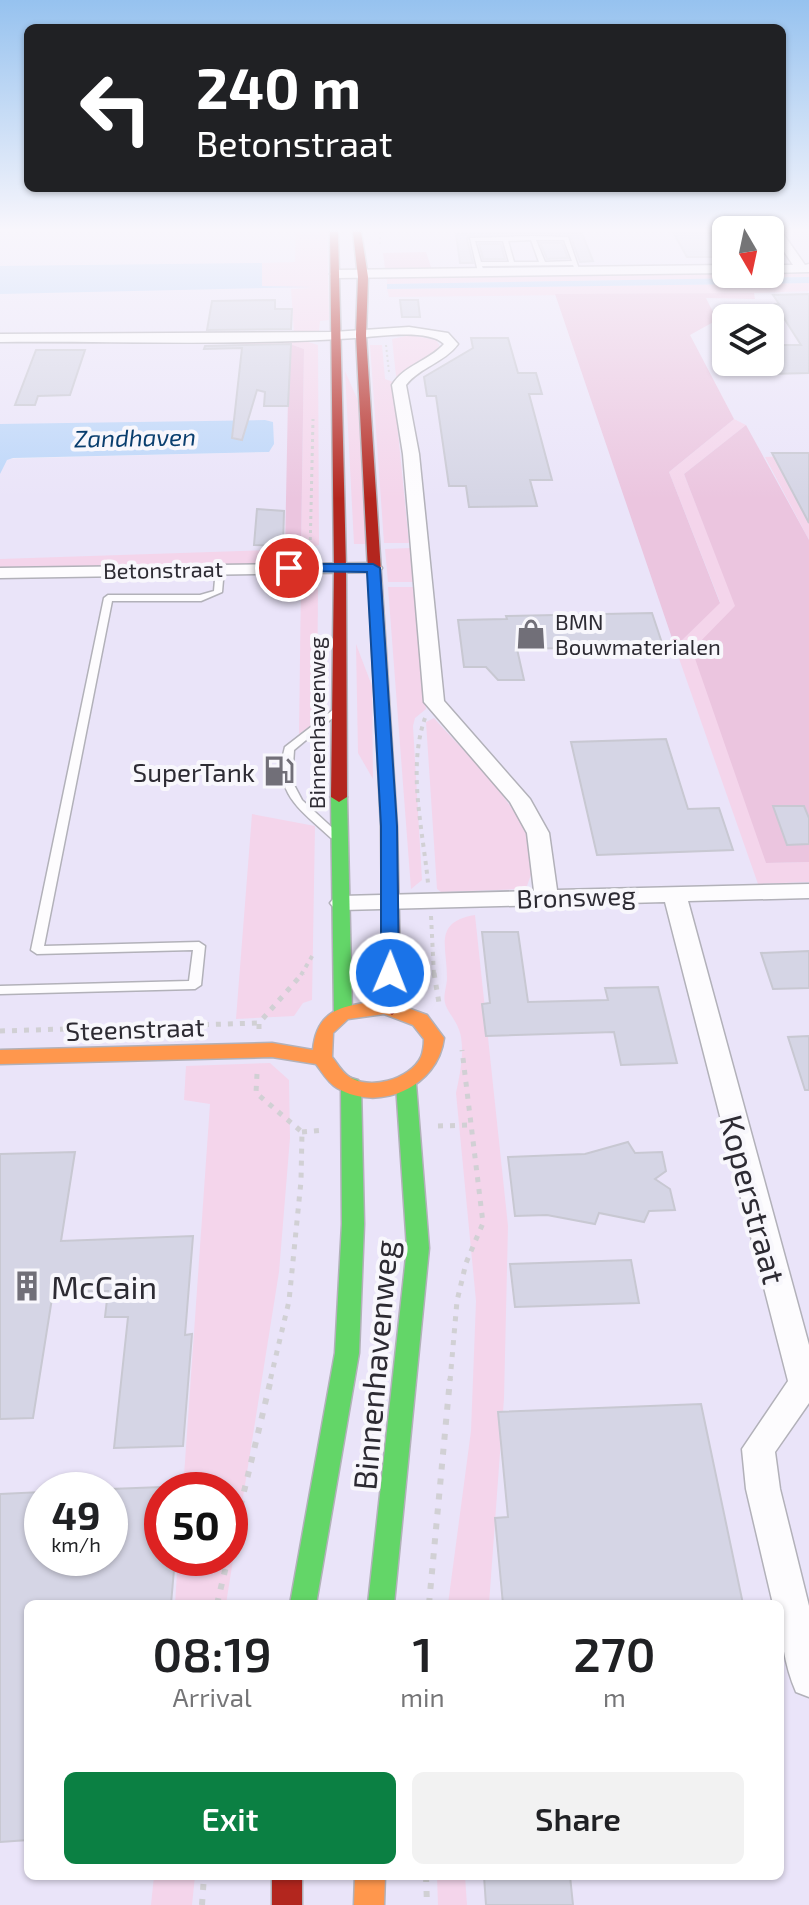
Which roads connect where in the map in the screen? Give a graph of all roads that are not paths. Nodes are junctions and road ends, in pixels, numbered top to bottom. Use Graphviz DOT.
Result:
graph roads {
  1 [pos="334,321"];
  2 [pos="361,321"];
  3 [pos="361,335"];
  4 [pos="333,336"];
  5 [pos="0,338"];
  6 [pos="220,568"];
  7 [pos="340,568"];
  8 [pos="373,568"];
  9 [pos="0,573"];
  10 [pos="341,707"];
  11 [pos="339,841"];
  12 [pos="809,891"];
  13 [pos="674,894"];
  14 [pos="546,897"];
  15 [pos="392,902"];
  16 [pos="342,903"];
  17 [pos="0,990"];
  18 [pos="392,1008"];
  19 [pos="343,1013"];
  20 [pos="324,1031"];
  21 [pos="265,1050"];
  22 [pos="0,1057"];
  23 [pos="322,1058"];
  24 [pos="406,1084"];
  25 [pos="351,1085"];
  26 [pos="304,1600"];
  27 [pos="381,1600"];
  28 [pos="809,1679"];
  29 [pos="287,1880"];
  30 [pos="370,1880"];
  31 [pos="287,1905"];
  32 [pos="369,1905"];
  1 -- 4 [label="main road, Binnenhavenweg"];
  2 -- 3 [label="main road"];
  3 -- 4 [label="street"];
  3 -- 8 [label="main road"];
  3 -- 14 [label="street"];
  4 -- 5 [label="street"];
  4 -- 7 [label="main road, Binnenhavenweg"];
  6 -- 7 [label="street, Betonstraat"];
  6 -- 9 [label="street, Betonstraat"];
  6 -- 17 [label="lane"];
  7 -- 8 [label="street, Betonstraat"];
  7 -- 10 [label="main road, Binnenhavenweg"];
  8 -- 15 [label="main road"];
  10 -- 11 [label="main road, Binnenhavenweg"];
  10 -- 11 [label="lane"];
  11 -- 16 [label="main road, Binnenhavenweg"];
  12 -- 13 [label="street, Bronsweg"];
  13 -- 14 [label="street, Bronsweg"];
  13 -- 28 [label="street, Koperstraat"];
  14 -- 15 [label="street, Bronsweg"];
  15 -- 16 [label="street, Bronsweg"];
  15 -- 18 [label="main road"];
  16 -- 19 [label="main road, Binnenhavenweg"];
  18 -- 19 [label="main road"];
  18 -- 24 [label="main road"];
  19 -- 20 [label="main road"];
  20 -- 21 [label="main road, Steenstraat"];
  20 -- 23 [label="main road"];
  21 -- 22 [label="main road, Steenstraat"];
  21 -- 23 [label="main road, Steenstraat"];
  23 -- 25 [label="main road"];
  24 -- 25 [label="main road"];
  24 -- 27 [label="main road, Binnenhavenweg"];
  25 -- 26 [label="main road, Binnenhavenweg"];
  29 -- 31 [label="main road"];
  30 -- 32 [label="main road"];
}
